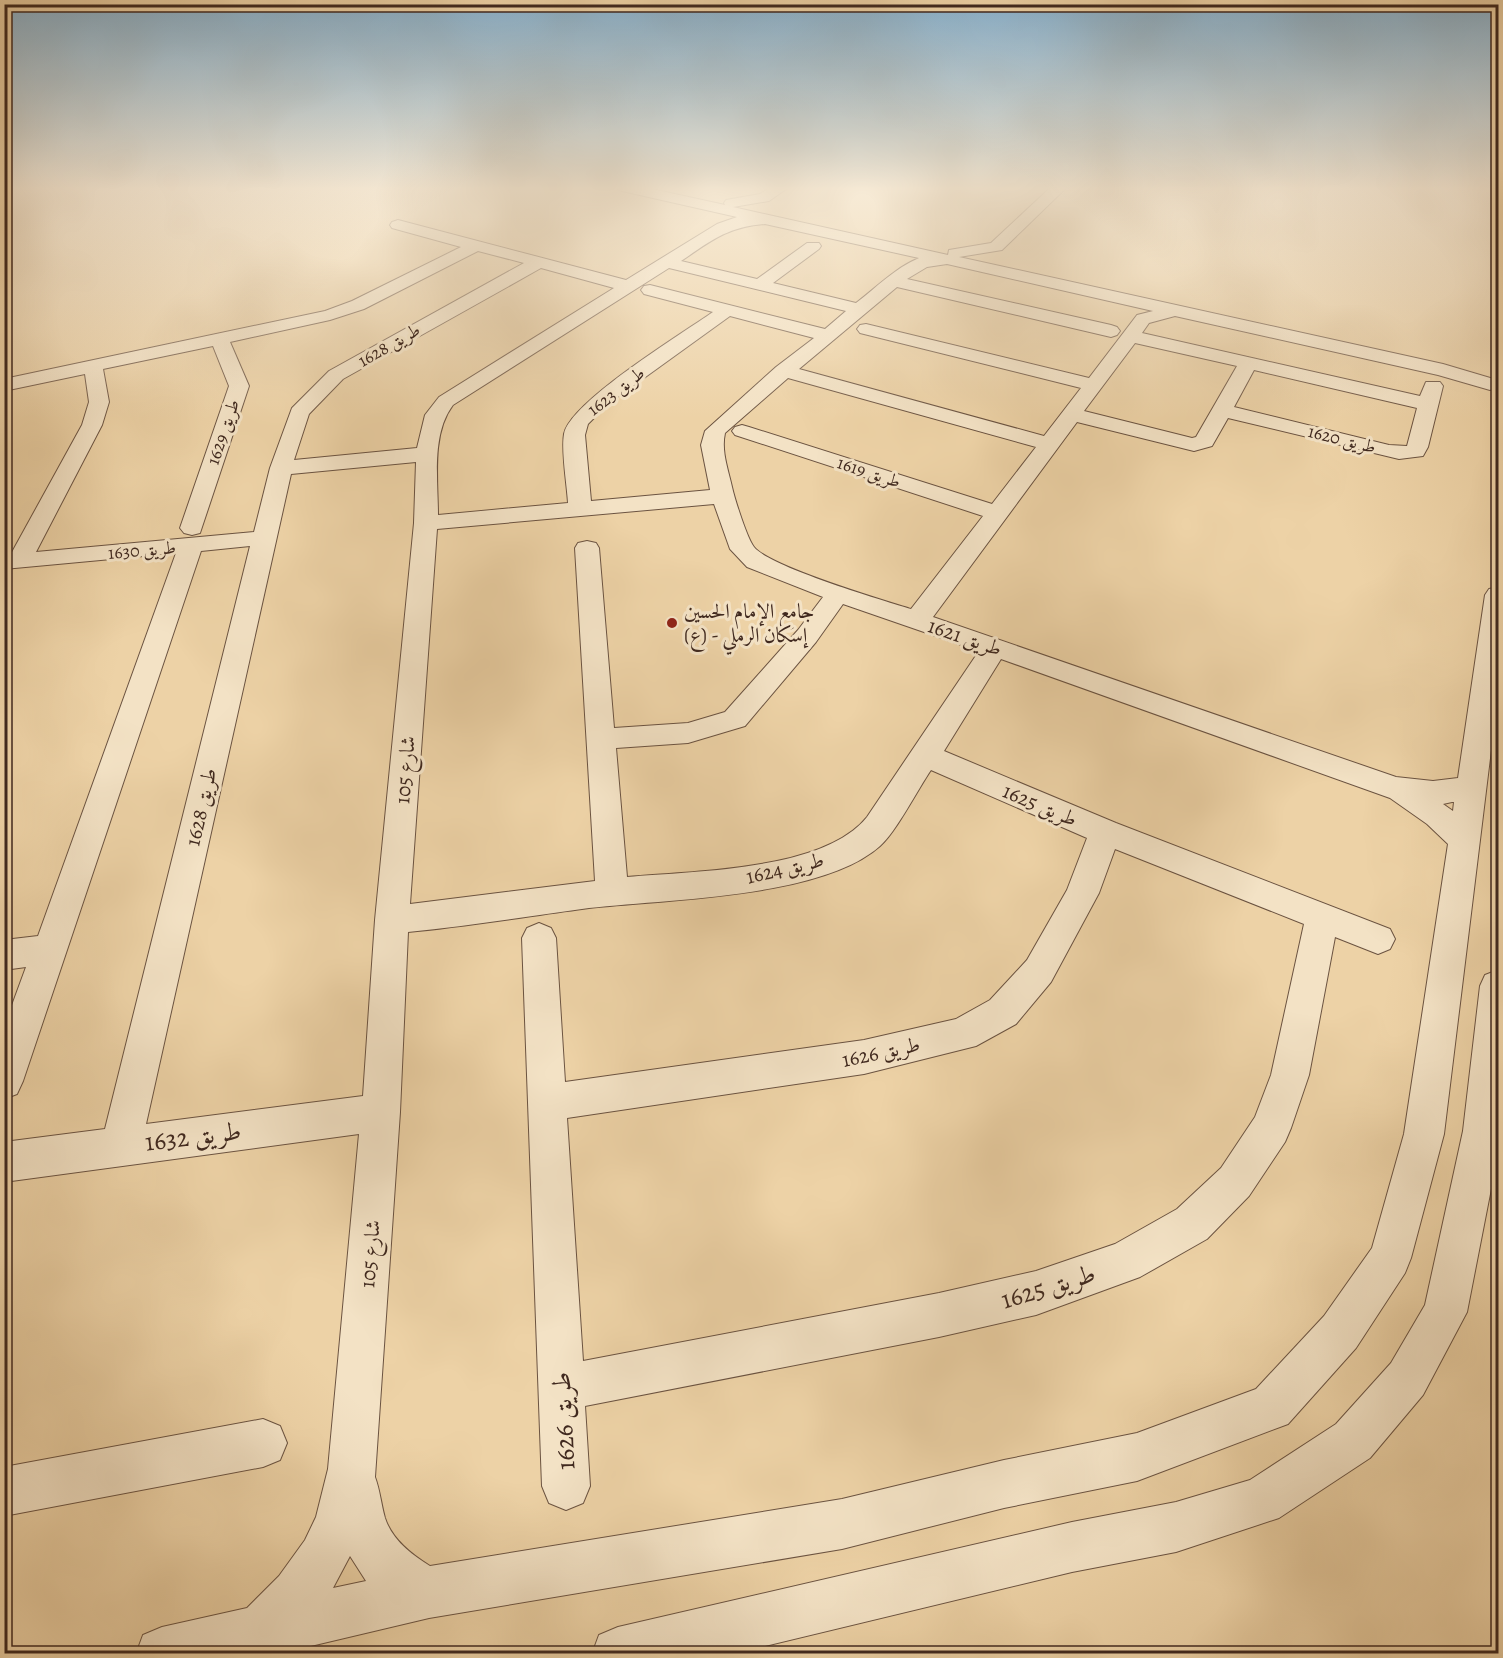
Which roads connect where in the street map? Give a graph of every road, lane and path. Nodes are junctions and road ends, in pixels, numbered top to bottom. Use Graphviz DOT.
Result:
graph roads {
  1 [pos="439,264"];
  2 [pos="535,264"];
  3 [pos="548,264"];
  4 [pos="664,264"];
  5 [pos="676,264"];
  6 [pos="788,264"];
  7 [pos="895,264"];
  8 [pos="913,264"];
  9 [pos="973,264"];
  10 [pos="1007,264"];
  11 [pos="1011,265"];
  12 [pos="902,267"];
  13 [pos="760,285"];
  14 [pos="639,288"];
  15 [pos="727,310"];
  16 [pos="862,319"];
  17 [pos="1130,322"];
  18 [pos="826,335"];
  19 [pos="219,339"];
  20 [pos="1248,363"];
  21 [pos="1478,363"];
  22 [pos="93,366"];
  23 [pos="783,371"];
  24 [pos="1434,380"];
  25 [pos="1496,382"];
  26 [pos="4,385"];
  27 [pos="1093,385"];
  28 [pos="1428,404"];
  29 [pos="1222,410"];
  30 [pos="1071,414"];
  31 [pos="742,431"];
  32 [pos="1049,444"];
  33 [pos="427,454"];
  34 [pos="281,468"];
  35 [pos="723,496"];
  36 [pos="580,509"];
  37 [pos="997,513"];
  38 [pos="426,523"];
  39 [pos="192,537"];
  40 [pos="265,538"];
  41 [pos="587,548"];
  42 [pos="12,561"];
  43 [pos="837,594"];
  44 [pos="1498,595"];
  45 [pos="917,620"];
  46 [pos="995,647"];
  47 [pos="601,739"];
  48 [pos="927,756"];
  49 [pos="1471,785"];
  50 [pos="1393,788"];
  51 [pos="1105,832"];
  52 [pos="1463,839"];
  53 [pos="612,892"];
  54 [pos="1322,918"];
  55 [pos="392,920"];
  56 [pos="539,939"];
  57 [pos="1377,939"];
  58 [pos="49,949"];
  59 [pos="4,955"];
  60 [pos="1498,986"];
  61 [pos="4,1081"];
  62 [pos="547,1103"];
  63 [pos="381,1112"];
  64 [pos="122,1145"];
  65 [pos="4,1162"];
  66 [pos="561,1388"];
  67 [pos="263,1443"];
  68 [pos="352,1469"];
  69 [pos="566,1486"];
  70 [pos="4,1492"];
  71 [pos="429,1592"];
  72 [pos="263,1629"];
  73 [pos="162,1653"];
  74 [pos="618,1653"];
  1 -- 19 [label="street"];
  2 -- 34 [label="street, طريق 1628"];
  3 -- 14 [label="street"];
  4 -- 14 [label="street, شارع 105"];
  5 -- 13 [label="street"];
  6 -- 13 [label="street"];
  7 -- 12 [label="street"];
  8 -- 12 [label="street"];
  9 -- 17 [label="street"];
  10 -- 11 [label="street"];
  11 -- 21 [label="street"];
  12 -- 16 [label="street, طريق 1621"];
  12 -- 17 [label="street"];
  13 -- 16 [label="street"];
  14 -- 15 [label="street"];
  14 -- 33 [label="street, شارع 105"];
  15 -- 18 [label="street"];
  15 -- 36 [label="street, طريق 1623"];
  16 -- 18 [label="street, طريق 1621"];
  16 -- 27 [label="street"];
  17 -- 20 [label="street"];
  17 -- 25 [label="street"];
  17 -- 27 [label="street"];
  18 -- 23 [label="street, طريق 1621"];
  19 -- 22 [label="street"];
  19 -- 39 [label="street, طريق 1629"];
  20 -- 28 [label="street"];
  20 -- 29 [label="street"];
  22 -- 26 [label="street"];
  22 -- 42 [label="street, طريق 1630"];
  23 -- 32 [label="street"];
  23 -- 35 [label="street, طريق 1621"];
  24 -- 28 [label="street, طريق 1620"];
  27 -- 30 [label="street"];
  28 -- 29 [label="street, طريق 1620"];
  29 -- 30 [label="street"];
  30 -- 32 [label="street"];
  31 -- 37 [label="street, طريق 1619"];
  32 -- 37 [label="street"];
  33 -- 34 [label="street"];
  33 -- 38 [label="street, شارع 105"];
  34 -- 40 [label="street, طريق 1628"];
  35 -- 36 [label="street"];
  35 -- 43 [label="street, طريق 1621"];
  36 -- 38 [label="street"];
  37 -- 45 [label="street"];
  38 -- 55 [label="street, شارع 105"];
  39 -- 40 [label="street, طريق 1630"];
  39 -- 42 [label="street, طريق 1630"];
  39 -- 58 [label="street"];
  40 -- 64 [label="street, طريق 1628"];
  41 -- 47 [label="street"];
  43 -- 45 [label="street, طريق 1621"];
  43 -- 47 [label="street"];
  44 -- 49 [label="street"];
  45 -- 46 [label="street, طريق 1621"];
  46 -- 48 [label="street, طريق 1624"];
  46 -- 50 [label="street, طريق 1621"];
  47 -- 53 [label="street"];
  48 -- 51 [label="street, طريق 1625"];
  48 -- 53 [label="street, طريق 1624"];
  49 -- 50 [label="street, طريق 1621"];
  49 -- 52 [label="street"];
  50 -- 52 [label="street, طريق 1621"];
  51 -- 54 [label="street, طريق 1625"];
  51 -- 62 [label="street, طريق 1626"];
  52 -- 71 [label="street"];
  53 -- 55 [label="street, طريق 1624"];
  54 -- 57 [label="street, طريق 1625"];
  54 -- 66 [label="street, طريق 1625"];
  55 -- 63 [label="street, شارع 105"];
  56 -- 62 [label="street, طريق 1626"];
  58 -- 59 [label="street"];
  58 -- 61 [label="street"];
  60 -- 74 [label="street"];
  62 -- 66 [label="street, طريق 1626"];
  63 -- 64 [label="street, طريق 1632"];
  63 -- 68 [label="street, شارع 105"];
  64 -- 65 [label="street, طريق 1632"];
  66 -- 69 [label="street, طريق 1626"];
  67 -- 70 [label="street"];
  68 -- 71 [label="street, شارع 105"];
  68 -- 72 [label="street, شارع 105"];
  71 -- 72 [label="street"];
  72 -- 73 [label="street"];
}
